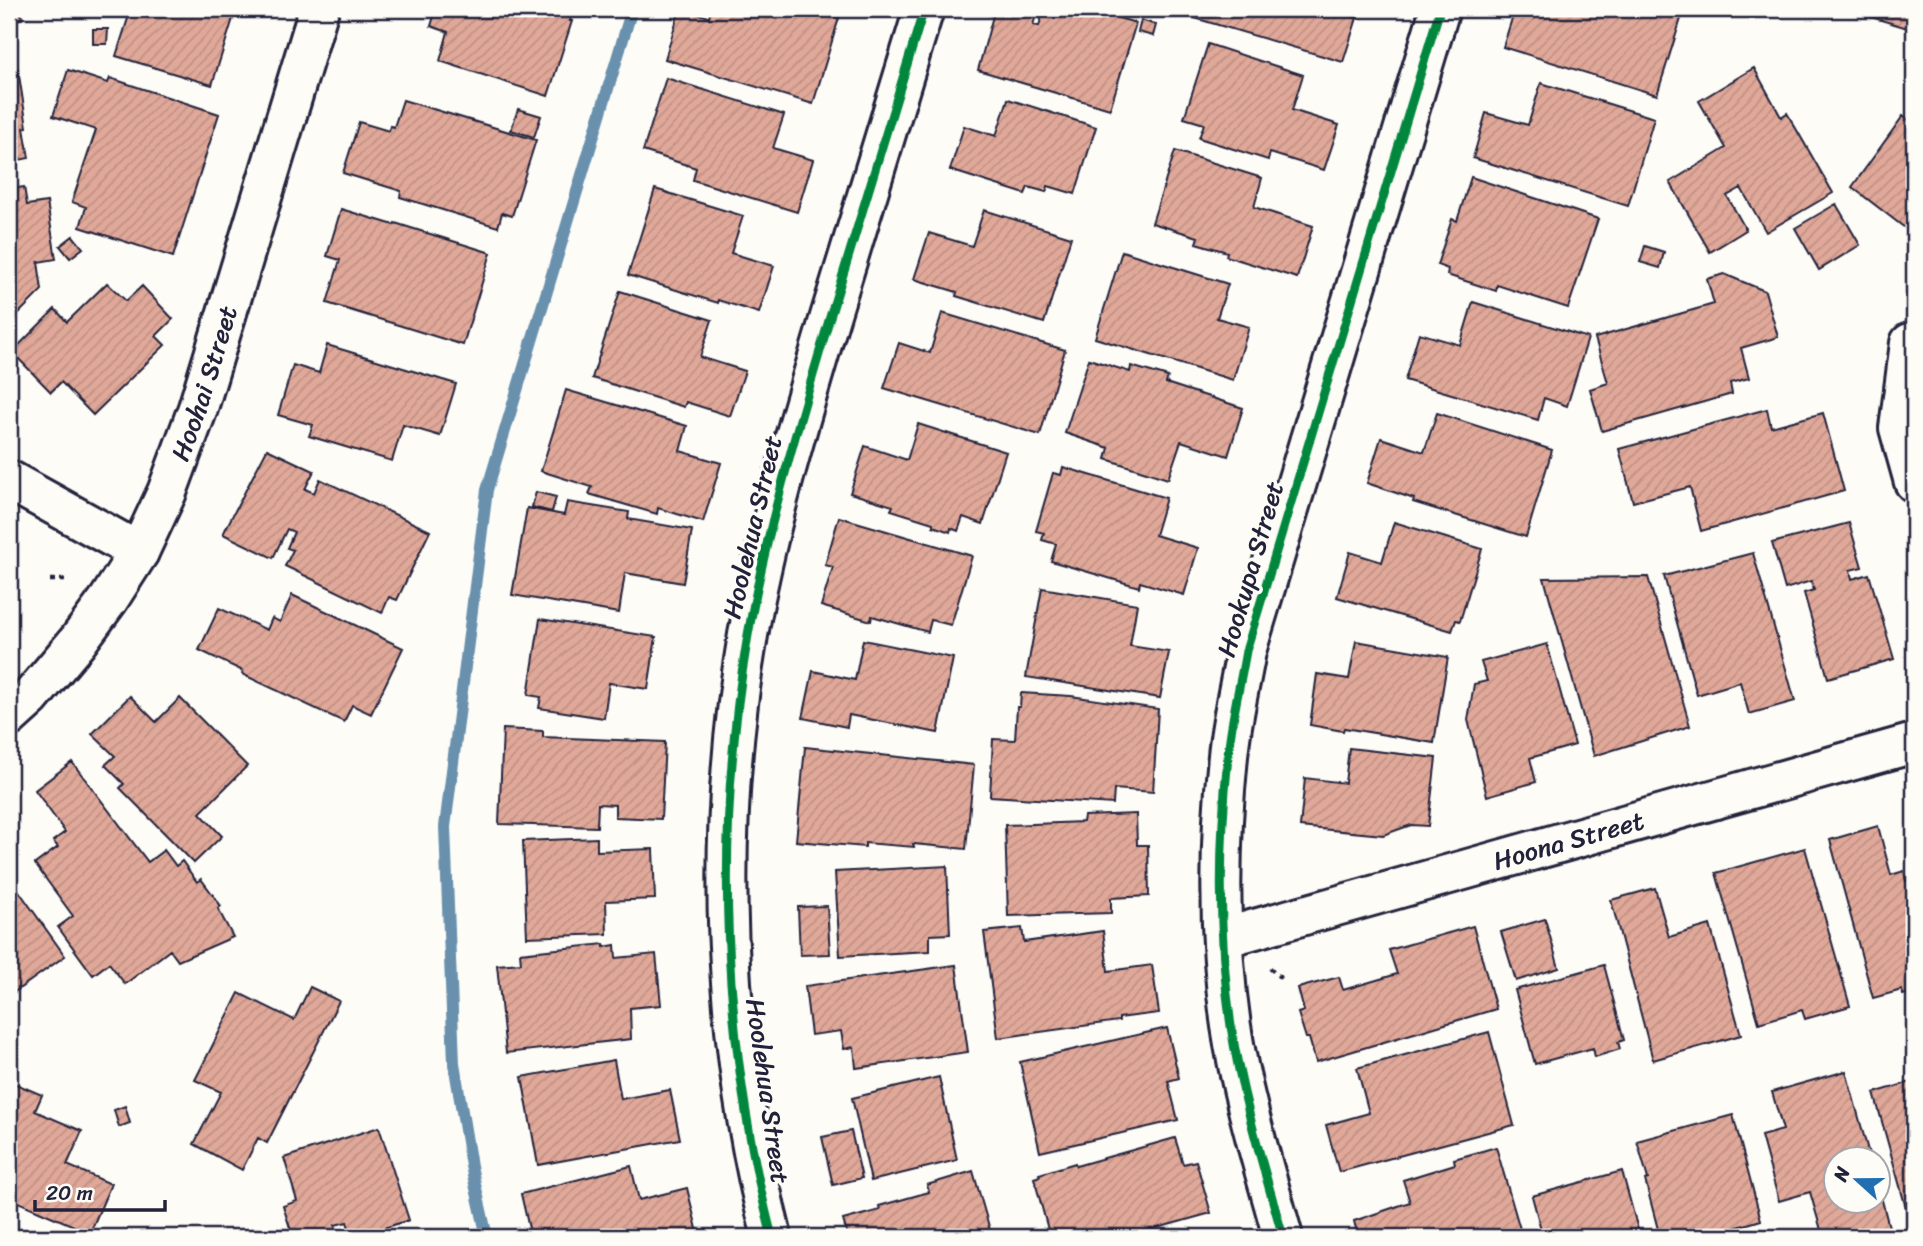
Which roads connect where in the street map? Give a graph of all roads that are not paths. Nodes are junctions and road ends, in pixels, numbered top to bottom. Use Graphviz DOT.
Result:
graph roads {
  1 [pos="319,9"];
  2 [pos="924,9"];
  3 [pos="1440,9"];
  4 [pos="1910,344"];
  5 [pos="9,480"];
  6 [pos="1914,482"];
  7 [pos="139,552"];
  8 [pos="9,717"];
  9 [pos="1914,743"];
  10 [pos="1223,938"];
  11 [pos="772,1237"];
  12 [pos="1283,1237"];
  1 -- 7 [label="street, Hoohai Street"];
  2 -- 11 [label="street, Hoolehua Street"];
  3 -- 10 [label="street, Hookupa Street"];
  4 -- 6 [label="street"];
  5 -- 7 [label="street"];
  7 -- 8 [label="street, Hoohai Street"];
  9 -- 10 [label="street, Hoona Street"];
  10 -- 12 [label="street, Hookupa Street"];
}
